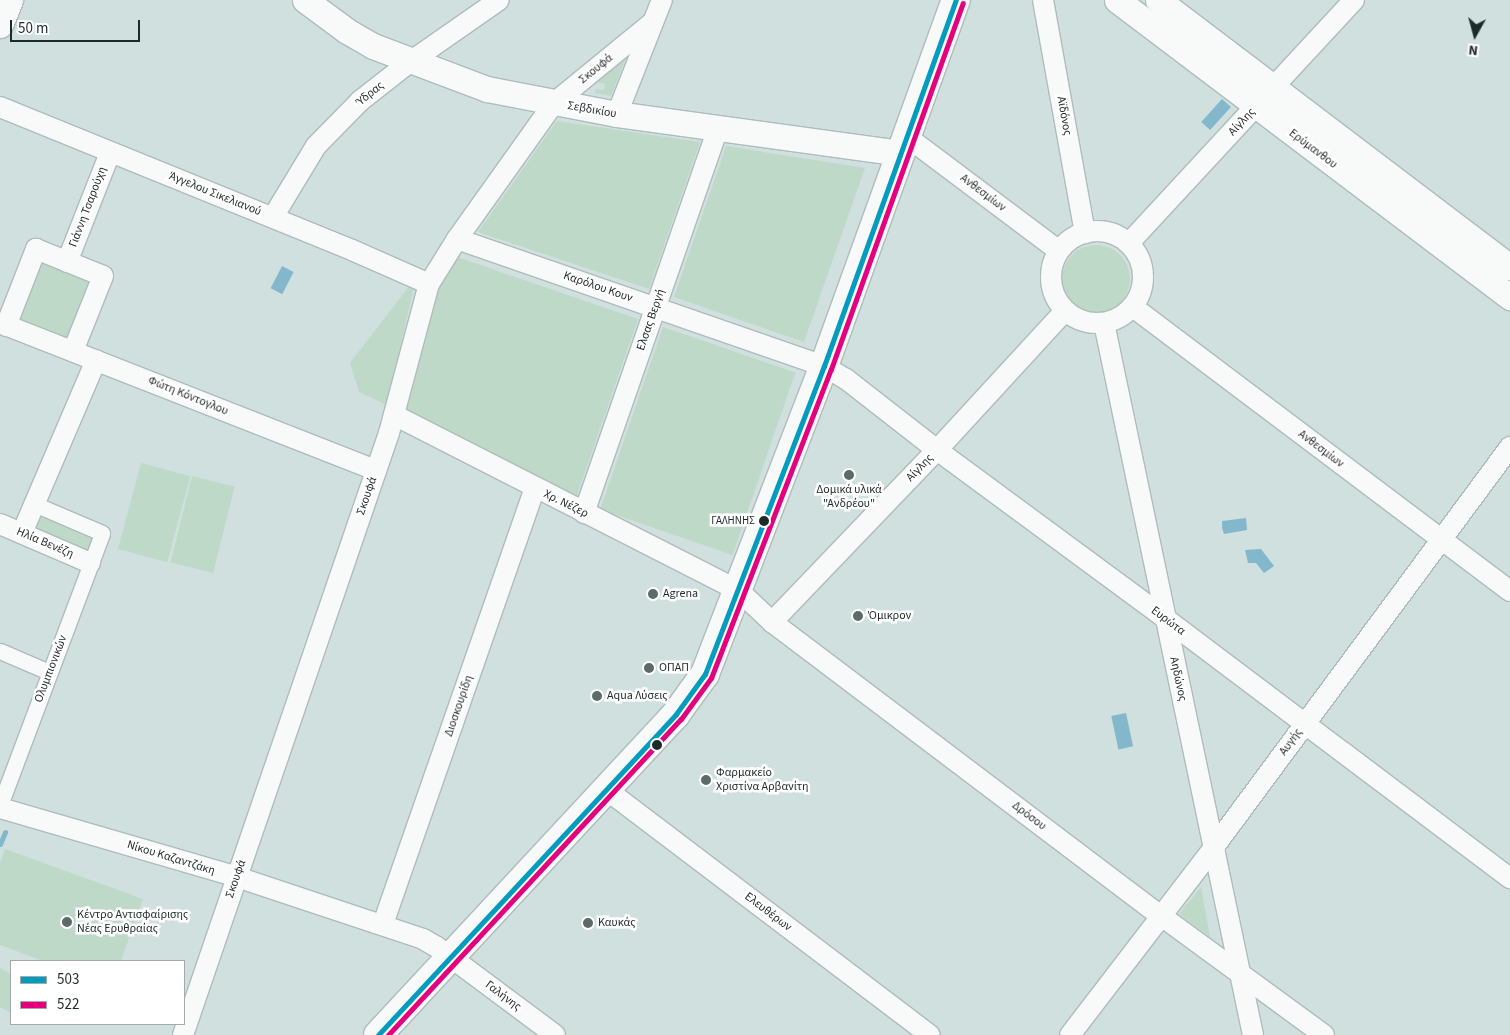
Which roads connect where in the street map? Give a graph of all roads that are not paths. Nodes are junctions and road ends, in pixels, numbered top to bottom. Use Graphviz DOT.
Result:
graph roads {
  1 [pos="10,0"];
  2 [pos="305,0"];
  3 [pos="499,0"];
  4 [pos="662,0"];
  5 [pos="956,0"];
  6 [pos="1042,0"];
  7 [pos="1117,0"];
  8 [pos="1158,0"];
  9 [pos="1354,0"];
  10 [pos="653,22"];
  11 [pos="0,25"];
  12 [pos="410,62"];
  13 [pos="1274,88"];
  14 [pos="554,103"];
  15 [pos="1257,106"];
  16 [pos="0,107"];
  17 [pos="618,114"];
  18 [pos="718,128"];
  19 [pos="903,144"];
  20 [pos="110,152"];
  21 [pos="273,217"];
  22 [pos="1084,233"];
  23 [pos="457,239"];
  24 [pos="1129,243"];
  25 [pos="1059,251"];
  26 [pos="67,262"];
  27 [pos="1510,267"];
  28 [pos="429,284"];
  29 [pos="1510,296"];
  30 [pos="656,306"];
  31 [pos="1133,307"];
  32 [pos="1065,311"];
  33 [pos="1104,323"];
  34 [pos="3,325"];
  35 [pos="72,351"];
  36 [pos="96,360"];
  37 [pos="824,366"];
  38 [pos="394,415"];
  39 [pos="1510,447"];
  40 [pos="937,450"];
  41 [pos="376,470"];
  42 [pos="535,488"];
  43 [pos="34,504"];
  44 [pos="584,513"];
  45 [pos="0,524"];
  46 [pos="22,533"];
  47 [pos="1441,540"];
  48 [pos="90,563"];
  49 [pos="738,590"];
  50 [pos="1510,591"];
  51 [pos="1166,619"];
  52 [pos="772,622"];
  53 [pos="0,651"];
  54 [pos="49,672"];
  55 [pos="1305,723"];
  56 [pos="607,790"];
  57 [pos="0,806"];
  58 [pos="1214,847"];
  59 [pos="237,877"];
  60 [pos="1510,878"];
  61 [pos="1160,915"];
  62 [pos="383,924"];
  63 [pos="451,957"];
  64 [pos="1240,972"];
  65 [pos="183,1035"];
  66 [pos="378,1035"];
  67 [pos="556,1035"];
  68 [pos="930,1035"];
  69 [pos="1070,1035"];
  70 [pos="1253,1035"];
  71 [pos="1324,1035"];
  1 -- 11 [label="street"];
  2 -- 12 [label="street, Σεβδικίου"];
  3 -- 12 [label="street, Ύδρας"];
  4 -- 10 [label="street, Σκουφά"];
  5 -- 19 [label="main road"];
  6 -- 22 [label="street, Αϊδόνος"];
  7 -- 15 [label="street, Ερύμανθου"];
  8 -- 13 [label="street, Ερύμανθου"];
  9 -- 13 [label="street, Αίγλης"];
  10 -- 14 [label="street, Σκουφά"];
  10 -- 17 [label="street, Σκουφά"];
  12 -- 14 [label="street, Σεβδικίου"];
  12 -- 21 [label="street, Ύδρας"];
  13 -- 15 [label="street, Αίγλης"];
  13 -- 27 [label="street, Ερύμανθου"];
  14 -- 17 [label="street, Σεβδικίου"];
  14 -- 23 [label="street, Σκουφά"];
  15 -- 24 [label="street, Αίγλης"];
  15 -- 29 [label="street, Ερύμανθου"];
  16 -- 20 [label="street, Άγγελου Σικελιανού"];
  17 -- 18 [label="street, Σεβδικίου"];
  18 -- 19 [label="street, Σεβδικίου"];
  18 -- 30 [label="street, Ελσας Βεργή"];
  19 -- 25 [label="street, Ανθεσμίων"];
  19 -- 37 [label="main road"];
  20 -- 21 [label="street, Άγγελου Σικελιανού"];
  20 -- 26 [label="street, Γιάννη Τσαρούχη"];
  21 -- 28 [label="street, Άγγελου Σικελιανού"];
  22 -- 24 [label="street"];
  22 -- 25 [label="street"];
  23 -- 28 [label="street, Σκουφά"];
  23 -- 30 [label="street, Καρόλου Κουν"];
  24 -- 31 [label="street"];
  25 -- 32 [label="street"];
  26 -- 34 [label="street, Γιάννη Τσαρούχη"];
  26 -- 35 [label="street, Γιάννη Τσαρούχη"];
  28 -- 38 [label="street, Σκουφά"];
  30 -- 37 [label="street, Καρόλου Κουν"];
  30 -- 44 [label="street, Ελσας Βεργή"];
  31 -- 33 [label="street"];
  31 -- 47 [label="street, Ανθεσμίων"];
  32 -- 33 [label="street"];
  32 -- 40 [label="street, Αίγλης"];
  33 -- 51 [label="street, Αηδώνος"];
  34 -- 35 [label="street, Φώτη Κόντογλου"];
  35 -- 36 [label="street, Φώτη Κόντογλου"];
  36 -- 41 [label="street, Φώτη Κόντογλου"];
  36 -- 43 [label="street"];
  37 -- 40 [label="street, Ευρώτα"];
  37 -- 49 [label="main road"];
  38 -- 41 [label="street, Σκουφά"];
  38 -- 42 [label="street, Χρ. Νέζερ"];
  39 -- 47 [label="street, Αυγής"];
  40 -- 51 [label="street, Ευρώτα"];
  40 -- 52 [label="street, Αίγλης"];
  41 -- 59 [label="street, Σκουφά"];
  42 -- 44 [label="street, Χρ. Νέζερ"];
  42 -- 62 [label="street, Διοσκουρίδη"];
  43 -- 46 [label="street"];
  43 -- 48 [label="street, Ολυμπιονικών"];
  44 -- 49 [label="street, Χρ. Νέζερ"];
  45 -- 46 [label="street, Ηλία Βενέζη"];
  46 -- 48 [label="street, Ηλία Βενέζη"];
  47 -- 50 [label="street, Ανθεσμίων"];
  47 -- 55 [label="street, Αυγής"];
  48 -- 54 [label="street, Ολυμπιονικών"];
  49 -- 52 [label="street, Δρόσου"];
  49 -- 56 [label="main road"];
  51 -- 55 [label="street, Ευρώτα"];
  51 -- 58 [label="street, Αηδώνος"];
  52 -- 61 [label="street, Δρόσου"];
  53 -- 54 [label="street"];
  54 -- 57 [label="street, Ολυμπιονικών"];
  55 -- 58 [label="street, Αυγής"];
  55 -- 60 [label="street, Ευρώτα"];
  56 -- 63 [label="main road"];
  56 -- 68 [label="street, Ελευθέρων"];
  57 -- 59 [label="street, Νίκου Καζαντζάκη"];
  58 -- 61 [label="street, Αυγής"];
  58 -- 64 [label="street, Αηδώνος"];
  59 -- 62 [label="street, Νίκου Καζαντζάκη"];
  59 -- 65 [label="street, Σκουφά"];
  61 -- 64 [label="street, Δρόσου"];
  61 -- 69 [label="street, Αυγής"];
  62 -- 63 [label="street, Νίκου Καζαντζάκη"];
  63 -- 66 [label="main road"];
  63 -- 67 [label="street, Γαλήνης"];
  64 -- 70 [label="street, Αηδώνος"];
  64 -- 71 [label="street, Δρόσου"];
}
